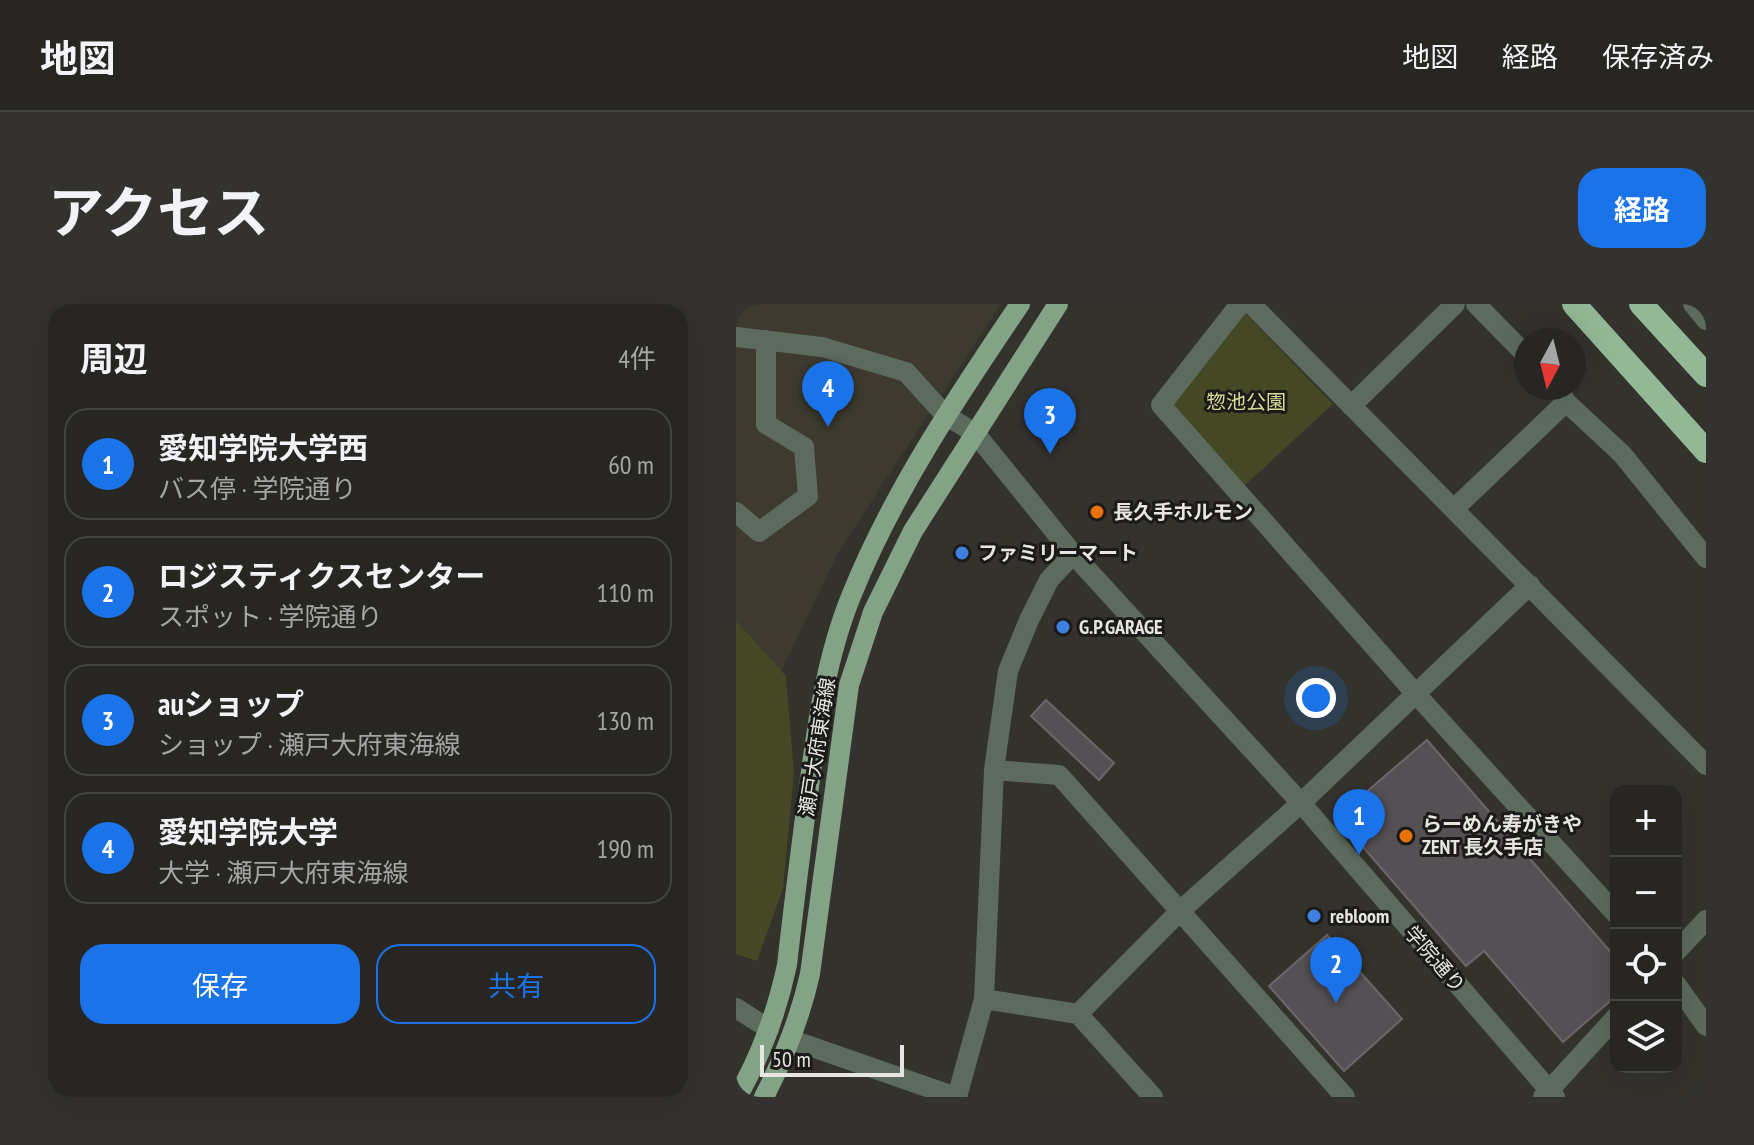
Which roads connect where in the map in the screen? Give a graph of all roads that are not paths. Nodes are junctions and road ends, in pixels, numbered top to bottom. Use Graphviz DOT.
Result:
graph roads {
  1 [pos="1020,304"];
  2 [pos="1058,304"];
  3 [pos="1240,304"];
  4 [pos="1251,304"];
  5 [pos="1455,304"];
  6 [pos="1476,304"];
  7 [pos="1574,304"];
  8 [pos="1641,304"];
  9 [pos="1693,304"];
  10 [pos="1706,320"];
  11 [pos="736,337"];
  12 [pos="766,340"];
  13 [pos="1514,343"];
  14 [pos="1706,375"];
  15 [pos="1557,400"];
  16 [pos="1567,400"];
  17 [pos="1351,406"];
  18 [pos="945,415"];
  19 [pos="975,433"];
  20 [pos="1706,451"];
  21 [pos="1454,509"];
  22 [pos="736,512"];
  23 [pos="1073,554"];
  24 [pos="1706,558"];
  25 [pos="1530,585"];
  26 [pos="1415,693"];
  27 [pos="1706,765"];
  28 [pos="994,770"];
  29 [pos="1301,803"];
  30 [pos="1610,907"];
  31 [pos="1180,911"];
  32 [pos="1706,920"];
  33 [pos="1682,946"];
  34 [pos="1682,992"];
  35 [pos="984,999"];
  36 [pos="736,1008"];
  37 [pos="1078,1014"];
  38 [pos="1610,1024"];
  39 [pos="1706,1026"];
  40 [pos="769,1029"];
  41 [pos="792,1040"];
  42 [pos="1549,1095"];
  43 [pos="737,1097"];
  44 [pos="764,1097"];
  45 [pos="956,1097"];
  46 [pos="1153,1097"];
  47 [pos="1345,1097"];
  1 -- 18 [label="main road, 瀬戸大府東海線"];
  2 -- 19 [label="main road, 瀬戸大府東海線"];
  3 -- 26 [label="street"];
  4 -- 17 [label="street"];
  5 -- 17 [label="street"];
  6 -- 13 [label="street"];
  7 -- 20 [label="highway"];
  8 -- 14 [label="highway"];
  9 -- 10 [label="street"];
  11 -- 12 [label="street"];
  12 -- 18 [label="street"];
  12 -- 22 [label="street"];
  15 -- 21 [label="street"];
  16 -- 24 [label="street"];
  17 -- 21 [label="street"];
  18 -- 19 [label="street"];
  18 -- 40 [label="main road, 瀬戸大府東海線"];
  19 -- 23 [label="street, 学院通り"];
  19 -- 41 [label="main road, 瀬戸大府東海線"];
  21 -- 25 [label="street"];
  23 -- 28 [label="street"];
  23 -- 29 [label="street, 学院通り"];
  25 -- 26 [label="street"];
  25 -- 27 [label="street"];
  26 -- 29 [label="street"];
  26 -- 30 [label="street"];
  28 -- 31 [label="street"];
  28 -- 35 [label="street"];
  29 -- 31 [label="street"];
  29 -- 42 [label="street, 学院通り"];
  31 -- 37 [label="street"];
  31 -- 47 [label="street"];
  32 -- 33 [label="street"];
  34 -- 39 [label="street"];
  35 -- 37 [label="street"];
  35 -- 45 [label="street"];
  36 -- 40 [label="street"];
  37 -- 46 [label="street"];
  38 -- 42 [label="street"];
  40 -- 43 [label="main road, 瀬戸大府東海線"];
  41 -- 44 [label="main road, 瀬戸大府東海線"];
  41 -- 45 [label="street"];
}
